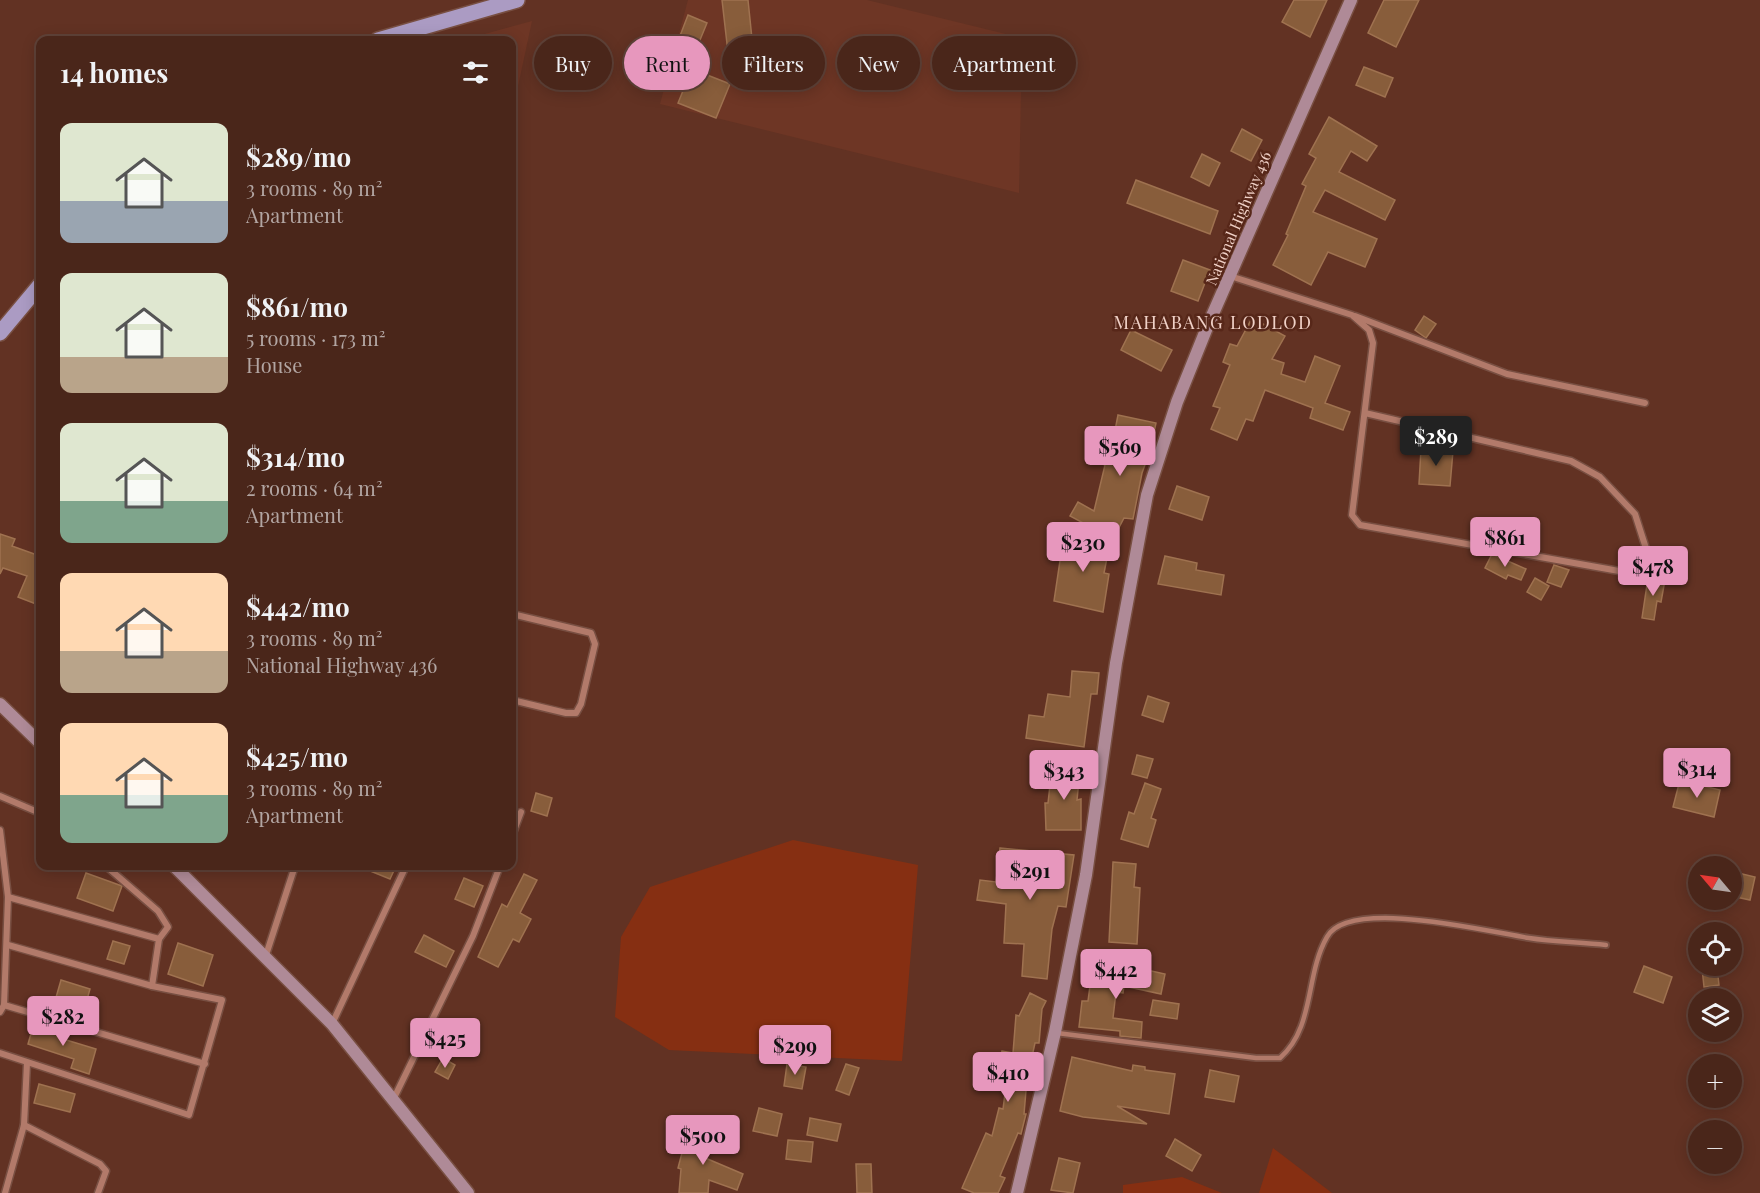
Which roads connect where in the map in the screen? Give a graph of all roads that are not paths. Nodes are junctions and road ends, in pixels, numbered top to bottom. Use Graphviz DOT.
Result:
graph roads {
  1 [pos="517,0"];
  2 [pos="1351,0"];
  3 [pos="392,36"];
  4 [pos="1230,276"];
  5 [pos="36,290"];
  6 [pos="1352,315"];
  7 [pos="0,333"];
  8 [pos="1645,404"];
  9 [pos="1365,413"];
  10 [pos="516,615"];
  11 [pos="516,701"];
  12 [pos="0,704"];
  13 [pos="36,739"];
  14 [pos="0,796"];
  15 [pos="36,811"];
  16 [pos="521,812"];
  17 [pos="516,825"];
  18 [pos="0,830"];
  19 [pos="111,870"];
  20 [pos="178,870"];
  21 [pos="293,870"];
  22 [pos="404,870"];
  23 [pos="498,870"];
  24 [pos="8,897"];
  25 [pos="159,939"];
  26 [pos="8,945"];
  27 [pos="1606,945"];
  28 [pos="266,956"];
  29 [pos="152,986"];
  30 [pos="2,1008"];
  31 [pos="332,1024"];
  32 [pos="1055,1032"];
  33 [pos="0,1053"];
  34 [pos="27,1063"];
  35 [pos="205,1064"];
  36 [pos="394,1098"];
  37 [pos="24,1125"];
  38 [pos="5,1193"];
  39 [pos="98,1193"];
  40 [pos="468,1193"];
  41 [pos="1017,1193"];
  1 -- 3 [label="main road"];
  2 -- 4 [label="main road, National Highway 436"];
  4 -- 6 [label="street"];
  4 -- 32 [label="main road, National Highway 436"];
  5 -- 7 [label="main road"];
  6 -- 8 [label="street"];
  6 -- 9 [label="street"];
  9 -- 9 [label="street"];
  10 -- 11 [label="street"];
  12 -- 13 [label="main road"];
  14 -- 15 [label="street"];
  16 -- 17 [label="street"];
  18 -- 24 [label="street"];
  19 -- 25 [label="street"];
  20 -- 28 [label="main road"];
  21 -- 28 [label="street"];
  22 -- 31 [label="street"];
  23 -- 36 [label="street"];
  24 -- 25 [label="street"];
  24 -- 26 [label="street"];
  25 -- 29 [label="street"];
  26 -- 29 [label="street"];
  26 -- 30 [label="street"];
  27 -- 32 [label="lane"];
  28 -- 31 [label="main road"];
  29 -- 35 [label="street"];
  30 -- 35 [label="street"];
  31 -- 36 [label="main road"];
  32 -- 41 [label="main road, National Highway 436"];
  33 -- 34 [label="street"];
  34 -- 35 [label="street"];
  34 -- 37 [label="street"];
  36 -- 40 [label="main road"];
  37 -- 38 [label="street"];
  37 -- 39 [label="street"];
}
